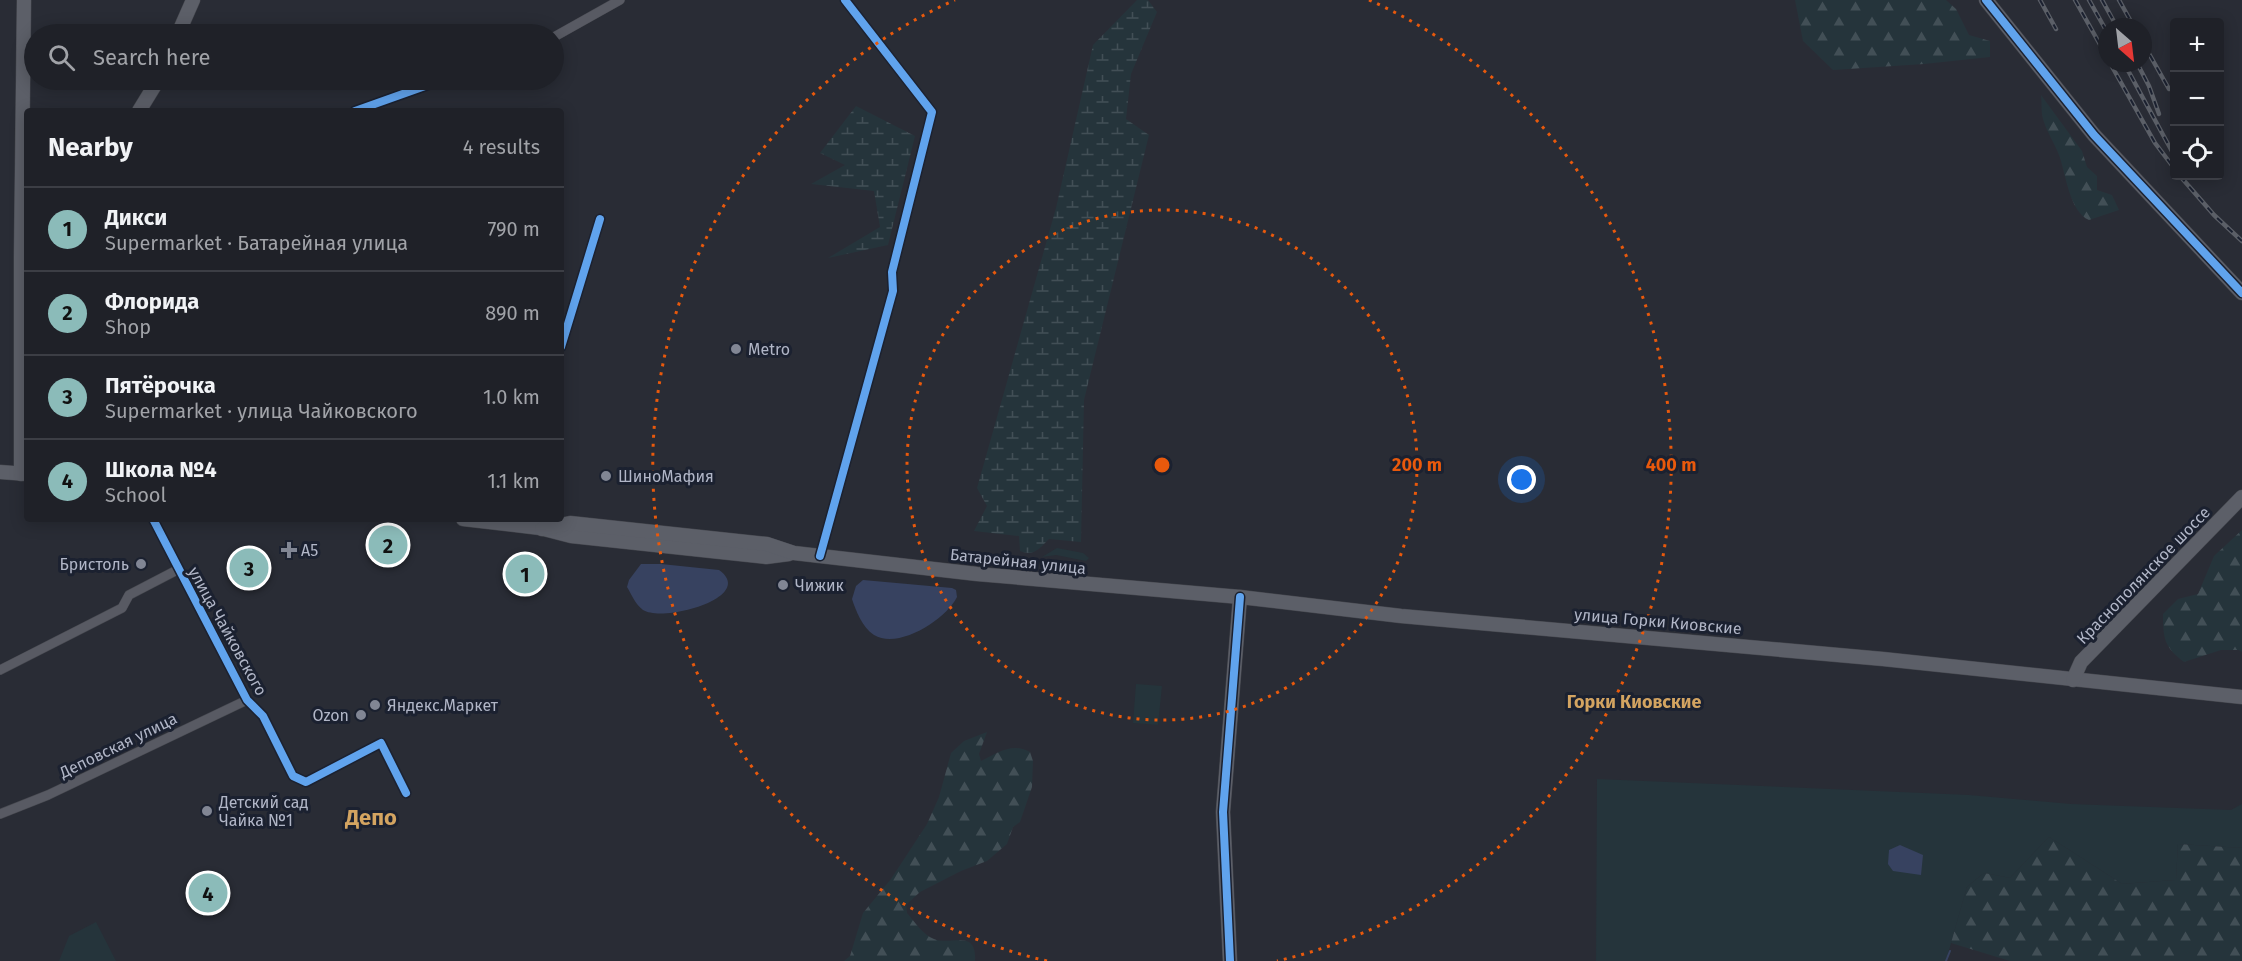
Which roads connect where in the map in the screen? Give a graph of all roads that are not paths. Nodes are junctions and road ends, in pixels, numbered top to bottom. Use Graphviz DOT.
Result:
graph roads {
  1 [pos="24,0"];
  2 [pos="193,0"];
  3 [pos="620,0"];
  4 [pos="845,0"];
  5 [pos="1986,0"];
  6 [pos="24,24"];
  7 [pos="182,24"];
  8 [pos="564,31"];
  9 [pos="24,90"];
  10 [pos="152,90"];
  11 [pos="414,90"];
  12 [pos="25,108"];
  13 [pos="142,108"];
  14 [pos="363,108"];
  15 [pos="600,219"];
  16 [pos="2242,293"];
  17 [pos="564,337"];
  18 [pos="0,472"];
  19 [pos="24,474"];
  20 [pos="2242,498"];
  21 [pos="155,522"];
  22 [pos="510,522"];
  23 [pos="820,556"];
  24 [pos="179,569"];
  25 [pos="1240,597"];
  26 [pos="0,670"];
  27 [pos="2073,680"];
  28 [pos="2242,697"];
  29 [pos="247,700"];
  30 [pos="406,793"];
  31 [pos="0,814"];
  32 [pos="1230,961"];
  1 -- 6 [label="main road"];
  2 -- 7 [label="main road"];
  3 -- 8 [label="street"];
  4 -- 23 [label="street"];
  5 -- 16 [label="main road"];
  9 -- 12 [label="main road"];
  10 -- 13 [label="main road"];
  11 -- 14 [label="street"];
  15 -- 17 [label="street"];
  18 -- 19 [label="main road"];
  20 -- 27 [label="main road, Краснополянское шоссе"];
  21 -- 24 [label="street, улица Чайковского"];
  22 -- 23 [label="main road, Батарейная улица"];
  23 -- 25 [label="main road, Батарейная улица"];
  24 -- 26 [label="street"];
  24 -- 29 [label="street, улица Чайковского"];
  25 -- 27 [label="main road, улица Горки Киовские"];
  25 -- 32 [label="main road"];
  27 -- 28 [label="main road, улица Горки Киовские"];
  29 -- 30 [label="street, улица Чайковского"];
  29 -- 31 [label="street, Деповская улица"];
}
